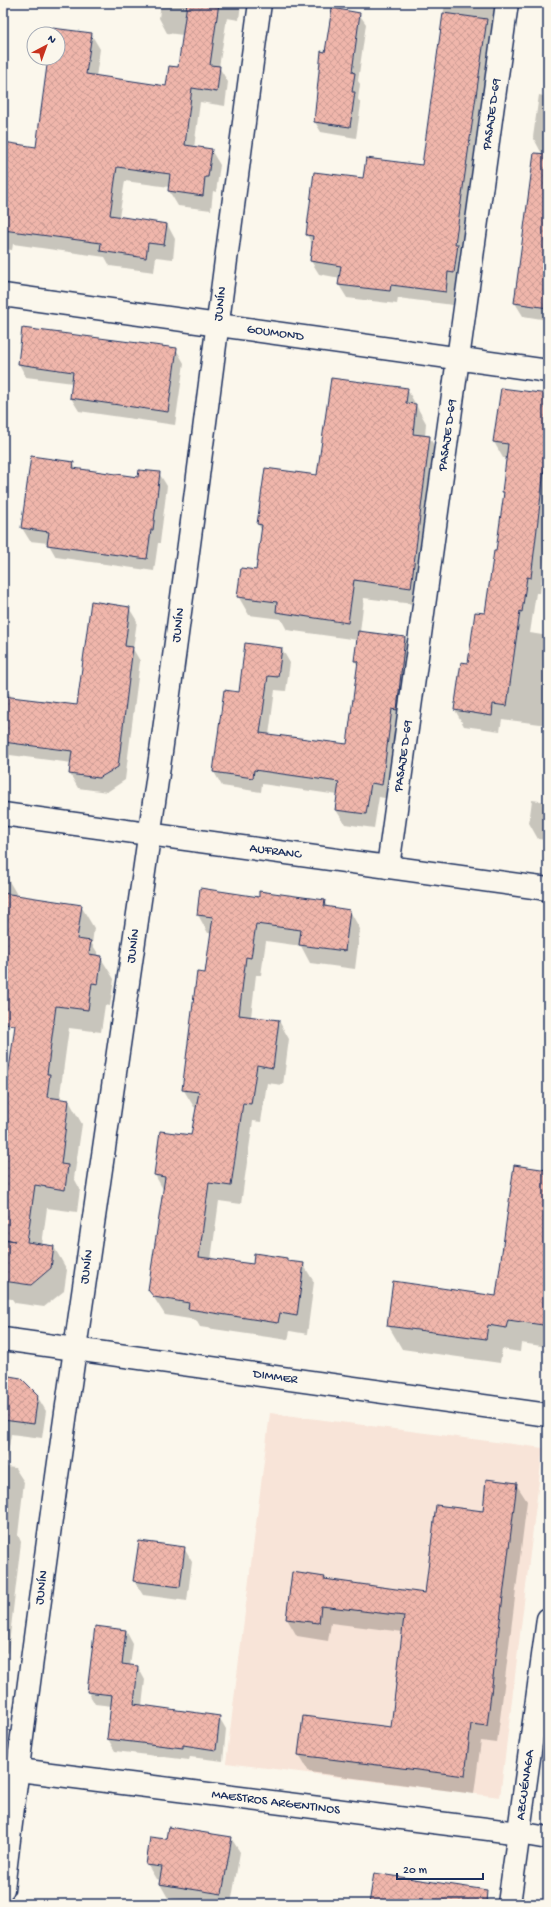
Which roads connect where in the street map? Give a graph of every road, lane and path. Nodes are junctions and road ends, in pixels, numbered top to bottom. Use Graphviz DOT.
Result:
graph roads {
  1 [pos="260,3"];
  2 [pos="507,3"];
  3 [pos="3,295"];
  4 [pos="216,325"];
  5 [pos="458,359"];
  6 [pos="548,371"];
  7 [pos="3,814"];
  8 [pos="150,834"];
  9 [pos="388,867"];
  10 [pos="548,889"];
  11 [pos="3,1339"];
  12 [pos="74,1348"];
  13 [pos="548,1415"];
  14 [pos="548,1619"];
  15 [pos="10,1769"];
  16 [pos="519,1833"];
  17 [pos="548,1838"];
  18 [pos="3,1889"];
  19 [pos="509,1904"];
  1 -- 4 [label="street, JUNÍN"];
  2 -- 5 [label="street, PASAJE D-69"];
  3 -- 4 [label="street, GOUMOND"];
  4 -- 5 [label="street, GOUMOND"];
  4 -- 8 [label="street, JUNÍN"];
  5 -- 6 [label="street, GOUMOND"];
  5 -- 9 [label="street, PASAJE D-69"];
  7 -- 8 [label="street, AUFRANC"];
  8 -- 9 [label="street, AUFRANC"];
  8 -- 12 [label="street, JUNÍN"];
  9 -- 10 [label="street, AUFRANC"];
  11 -- 12 [label="street, DIMMER"];
  12 -- 13 [label="street, DIMMER"];
  12 -- 15 [label="street, JUNÍN"];
  14 -- 16 [label="street, AZCUÉNAGA"];
  15 -- 16 [label="street, MAESTROS ARGENTINOS"];
  15 -- 18 [label="street, JUNÍN"];
  16 -- 17 [label="street, MAESTROS ARGENTINOS"];
  16 -- 19 [label="street, AZCUÉNAGA"];
}
